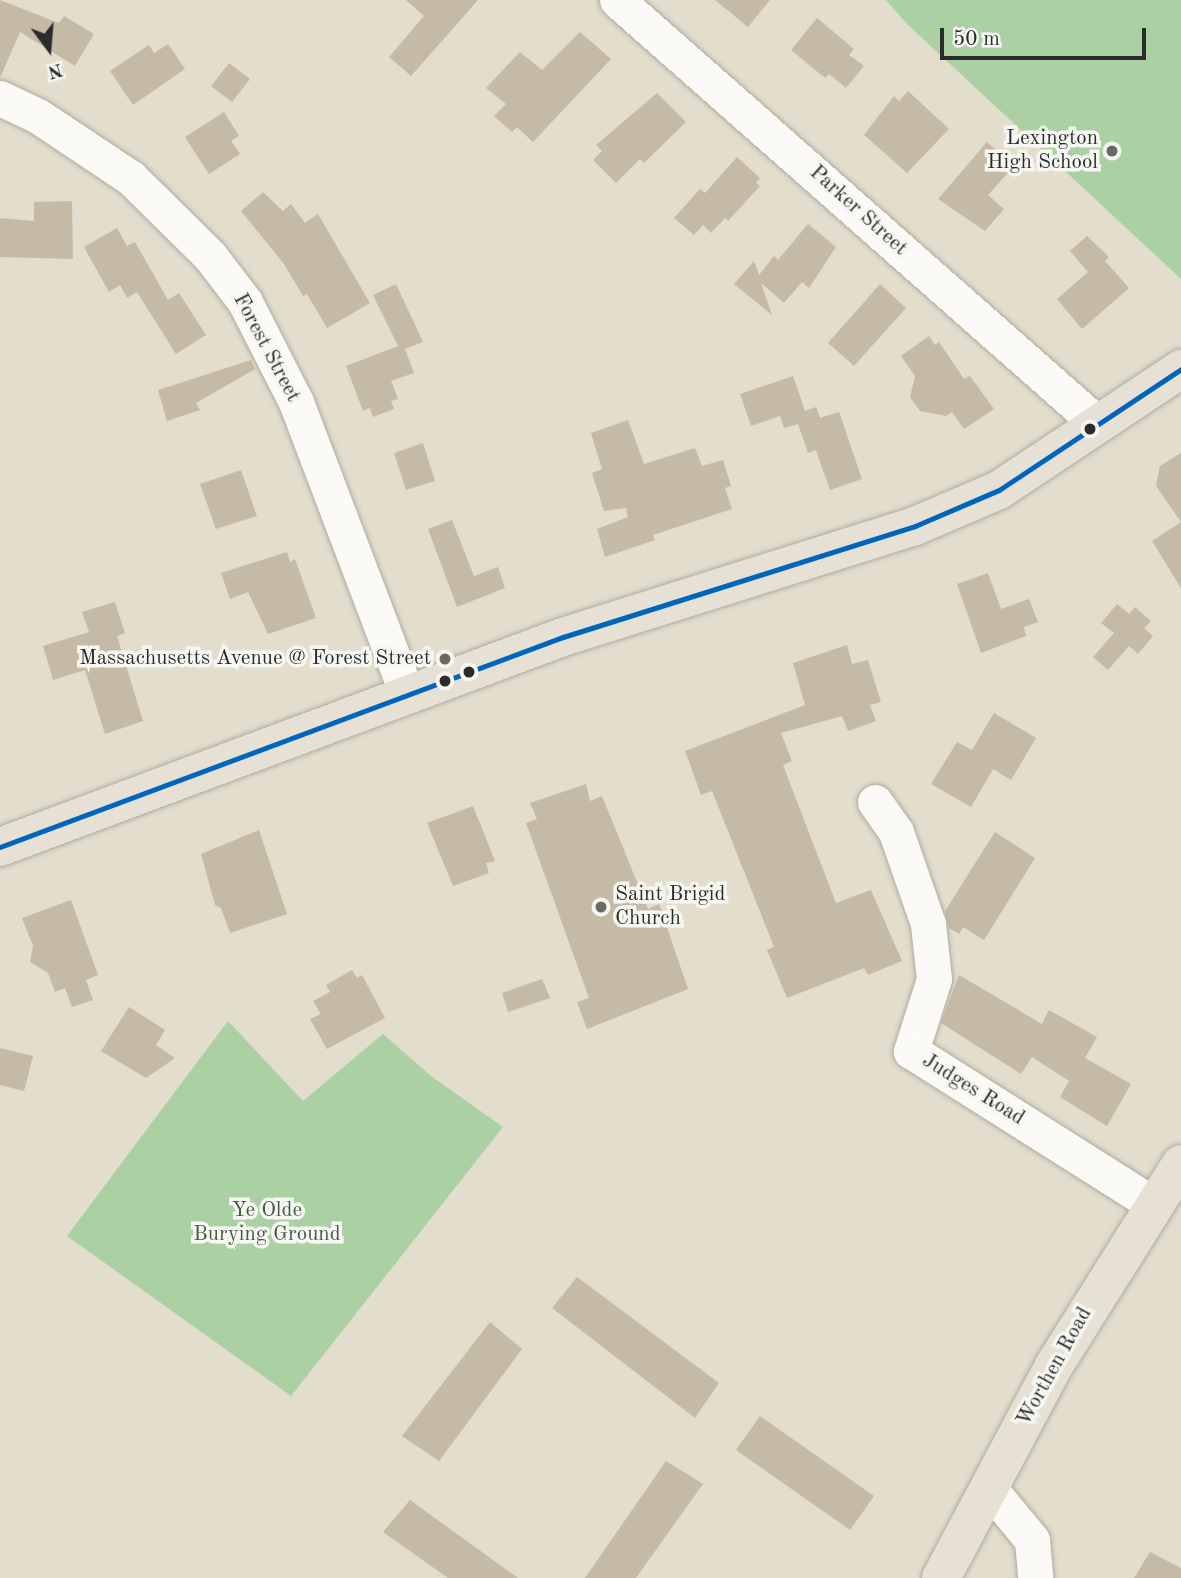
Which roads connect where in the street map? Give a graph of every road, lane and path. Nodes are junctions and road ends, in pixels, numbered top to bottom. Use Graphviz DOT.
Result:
graph roads {
  1 [pos="617,0"];
  2 [pos="0,98"];
  3 [pos="1181,369"];
  4 [pos="1098,424"];
  5 [pos="407,694"];
  6 [pos="874,802"];
  7 [pos="0,846"];
  8 [pos="1181,1164"];
  9 [pos="1153,1204"];
  10 [pos="989,1488"];
  11 [pos="941,1578"];
  12 [pos="1035,1578"];
  1 -- 4 [label="street, Parker Street"];
  2 -- 5 [label="street, Forest Street"];
  3 -- 4 [label="main road"];
  4 -- 5 [label="main road"];
  5 -- 7 [label="main road"];
  6 -- 9 [label="street, Judges Road"];
  8 -- 9 [label="main road, Worthen Road"];
  9 -- 10 [label="main road, Worthen Road"];
  10 -- 11 [label="main road, Worthen Road"];
  10 -- 12 [label="street"];
}
